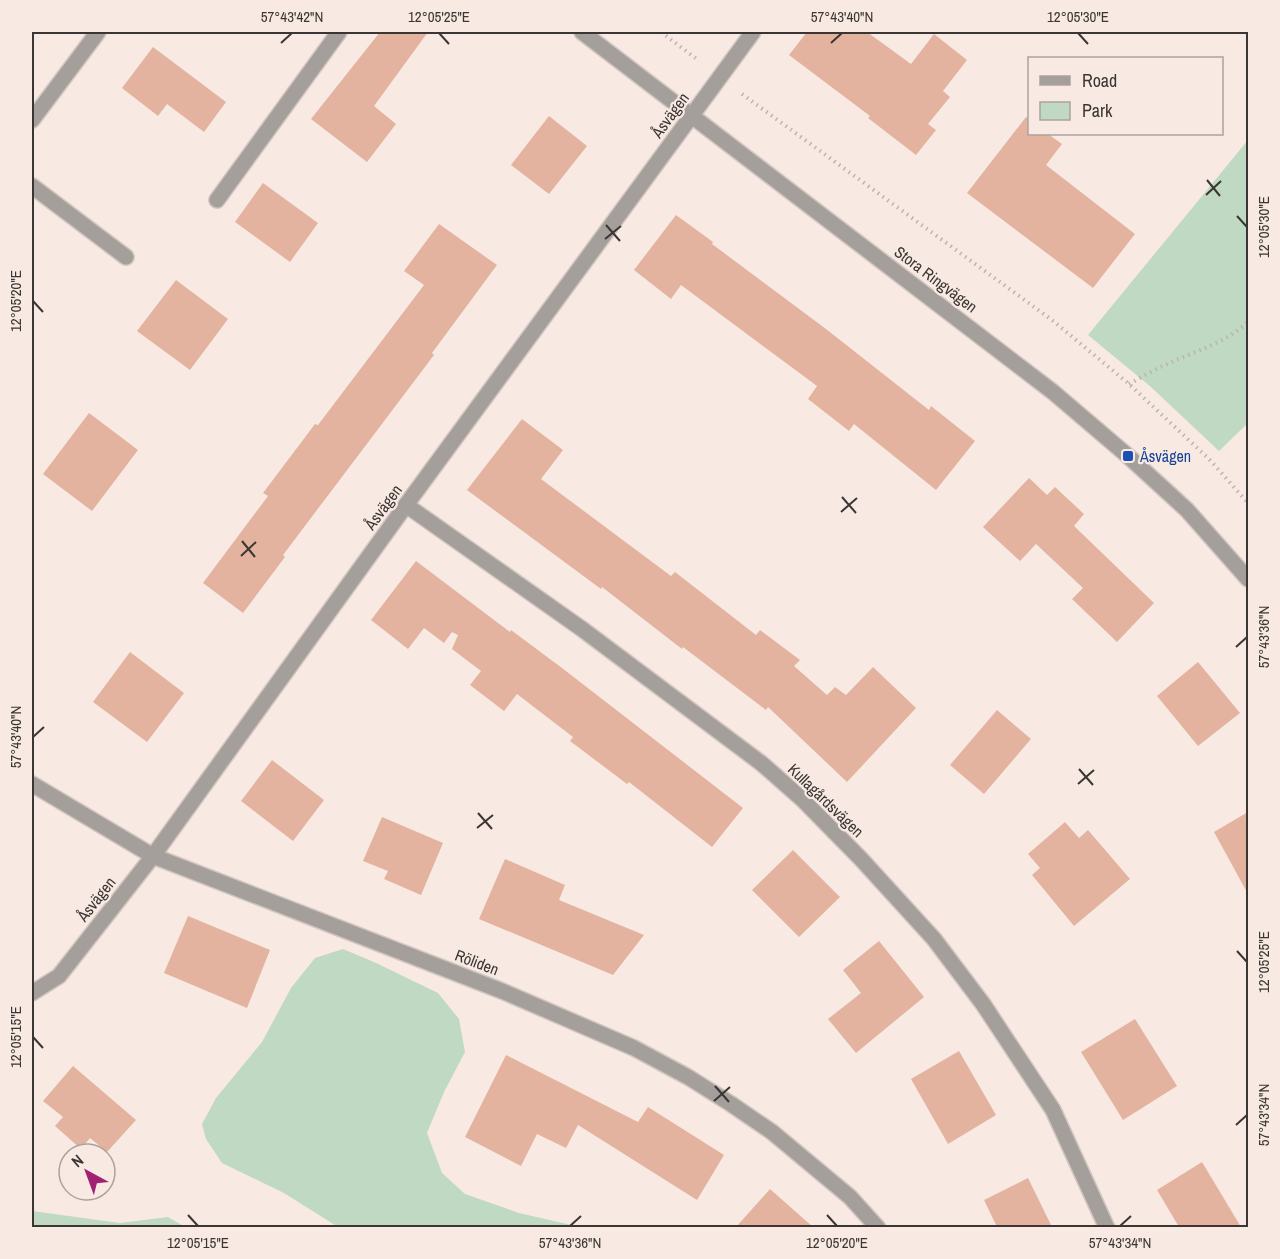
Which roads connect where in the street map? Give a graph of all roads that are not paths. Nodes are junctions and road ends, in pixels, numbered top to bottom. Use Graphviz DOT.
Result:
graph roads {
  1 [pos="98,32"];
  2 [pos="339,32"];
  3 [pos="582,32"];
  4 [pos="753,32"];
  5 [pos="692,117"];
  6 [pos="32,120"];
  7 [pos="32,186"];
  8 [pos="217,200"];
  9 [pos="126,257"];
  10 [pos="406,505"];
  11 [pos="1248,579"];
  12 [pos="32,784"];
  13 [pos="153,856"];
  14 [pos="32,993"];
  15 [pos="878,1227"];
  16 [pos="1107,1227"];
  1 -- 6 [label="street"];
  2 -- 8 [label="street"];
  3 -- 5 [label="street, Stora Ringvägen"];
  4 -- 5 [label="street, Åsvägen"];
  5 -- 10 [label="street, Åsvägen"];
  5 -- 11 [label="street, Stora Ringvägen"];
  7 -- 9 [label="street"];
  10 -- 13 [label="street, Åsvägen"];
  10 -- 16 [label="street, Kullagårdsvägen"];
  12 -- 13 [label="street, Röliden"];
  13 -- 14 [label="street, Åsvägen"];
  13 -- 15 [label="street, Röliden"];
}
